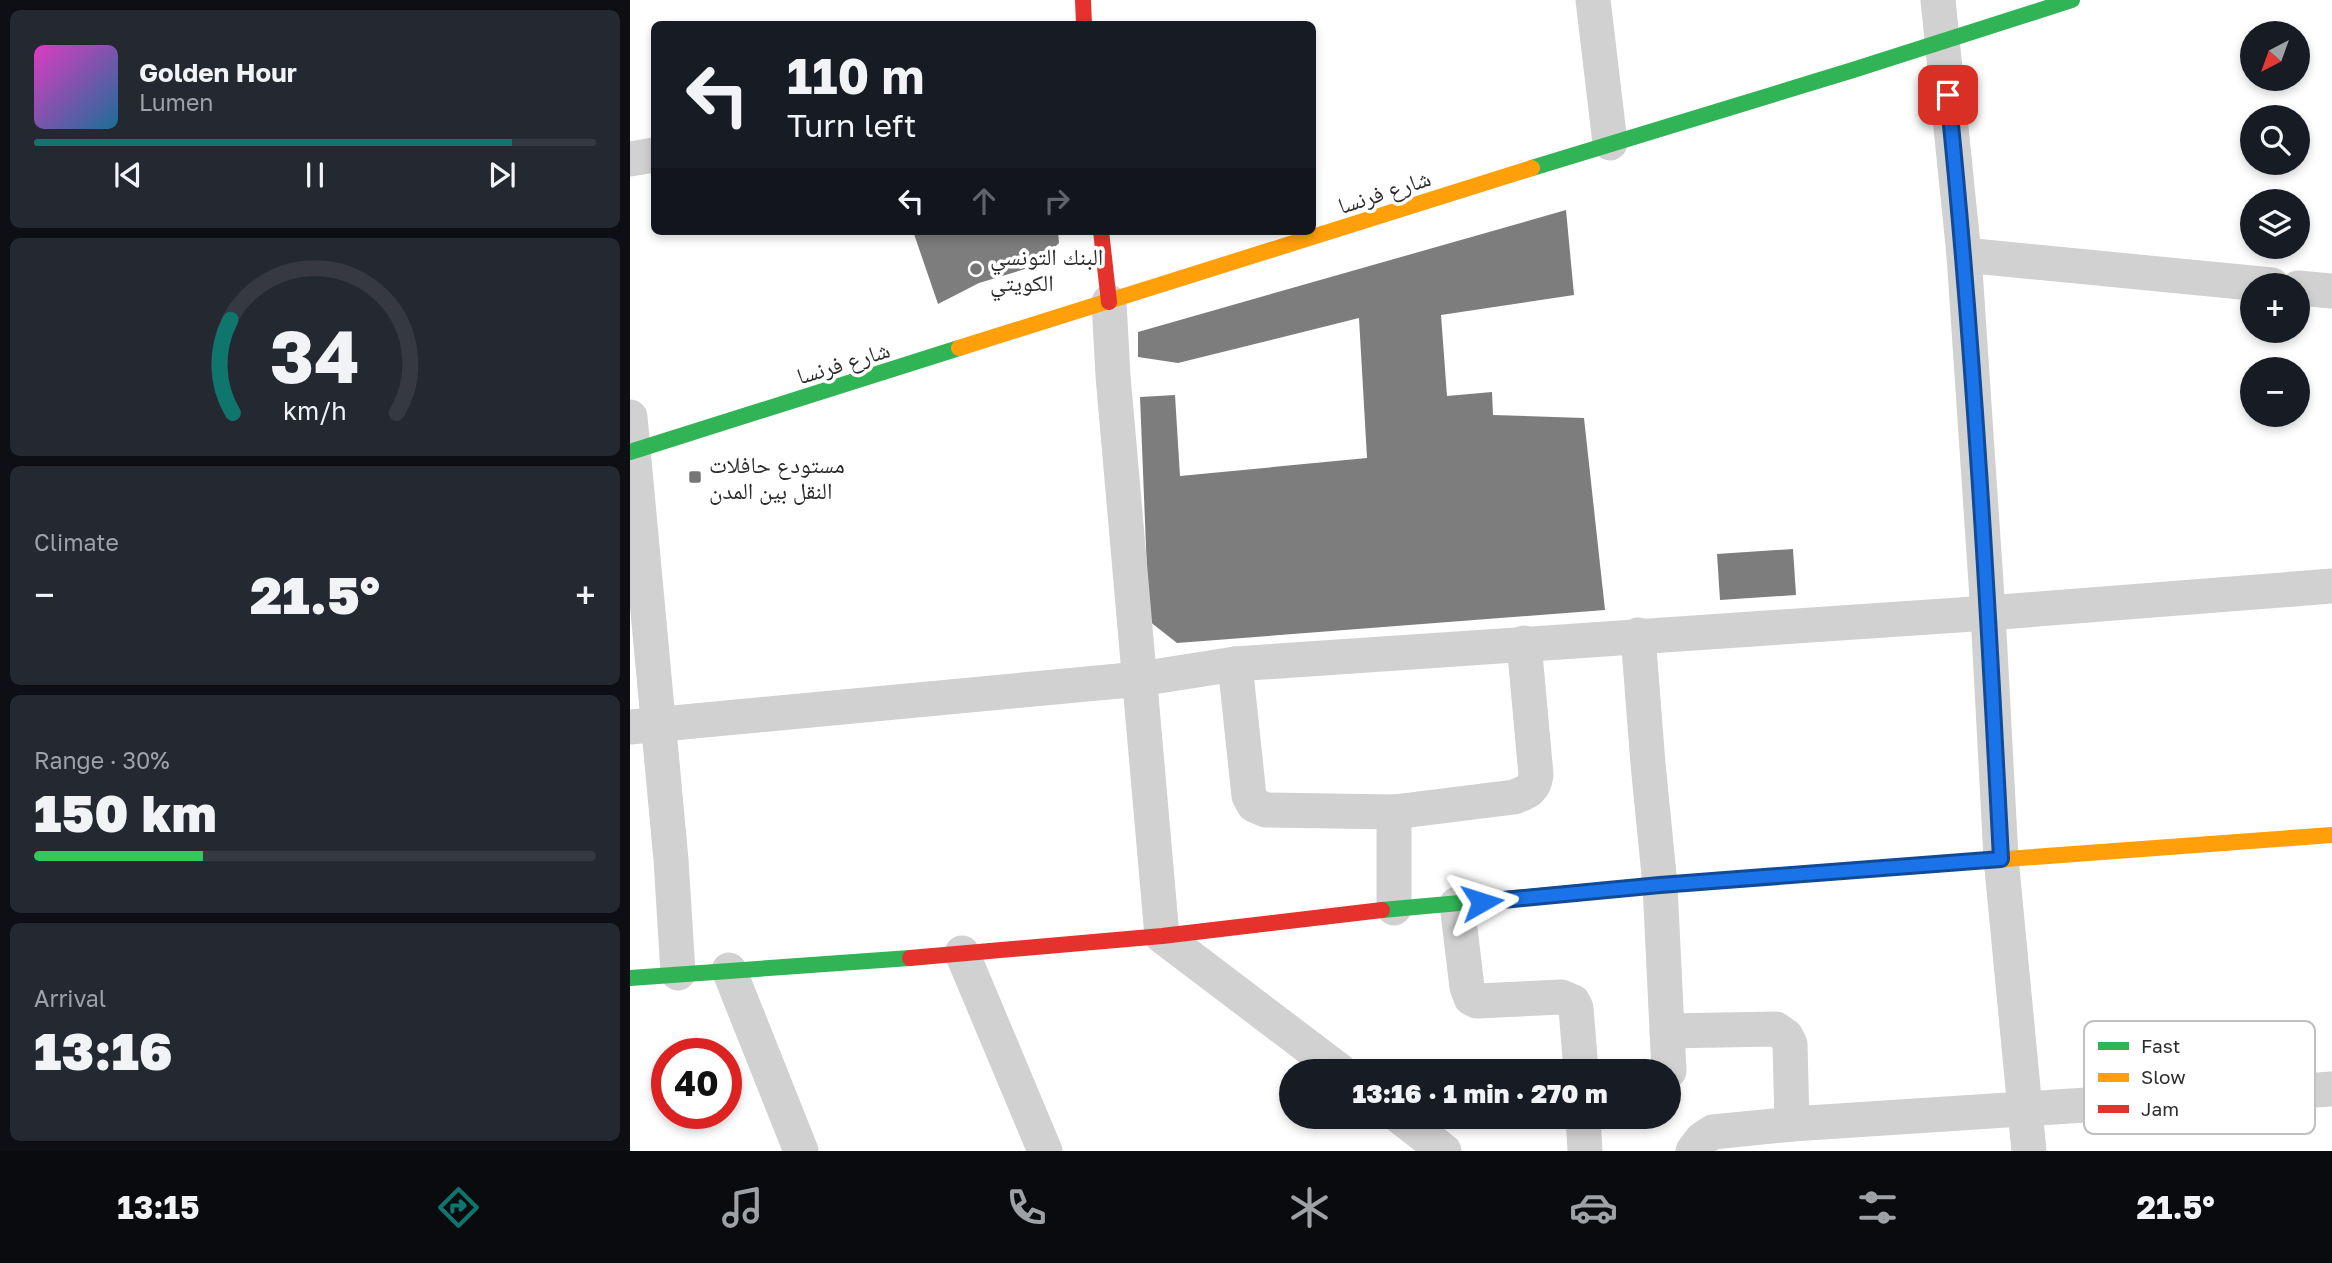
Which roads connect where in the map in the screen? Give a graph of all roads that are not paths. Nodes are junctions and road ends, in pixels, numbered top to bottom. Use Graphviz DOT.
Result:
graph roads {
  1 [pos="1083,0"];
  2 [pos="1594,0"];
  3 [pos="1938,0"];
  4 [pos="2072,0"];
  5 [pos="1084,21"];
  6 [pos="1942,41"];
  7 [pos="1609,143"];
  8 [pos="651,156"];
  9 [pos="630,159"];
  10 [pos="1101,235"];
  11 [pos="1964,254"];
  12 [pos="2240,282"];
  13 [pos="2310,289"];
  14 [pos="2332,291"];
  15 [pos="1109,302"];
  16 [pos="630,416"];
  17 [pos="631,452"];
  18 [pos="2332,586"];
  19 [pos="1989,613"];
  20 [pos="1638,635"];
  21 [pos="1524,643"];
  22 [pos="1235,664"];
  23 [pos="1140,679"];
  24 [pos="644,725"];
  25 [pos="1394,811"];
  26 [pos="2332,835"];
  27 [pos="2001,859"];
  28 [pos="1660,885"];
  29 [pos="1457,904"];
  30 [pos="1394,908"];
  31 [pos="1162,936"];
  32 [pos="962,953"];
  33 [pos="729,970"];
  34 [pos="678,972"];
  35 [pos="630,978"];
  36 [pos="1667,1031"];
  37 [pos="1324,1059"];
  38 [pos="1579,1059"];
  39 [pos="1668,1059"];
  40 [pos="2084,1106"];
  41 [pos="2025,1110"];
  42 [pos="1792,1124"];
  43 [pos="1416,1129"];
  44 [pos="1584,1129"];
  45 [pos="802,1151"];
  46 [pos="1045,1151"];
  47 [pos="1444,1151"];
  48 [pos="1585,1151"];
  49 [pos="1693,1151"];
  50 [pos="2029,1151"];
  1 -- 5 [label="street"];
  2 -- 7 [label="street"];
  3 -- 6 [label="street"];
  4 -- 6 [label="street, شارع فرنسا"];
  6 -- 7 [label="street, شارع فرنسا"];
  6 -- 11 [label="street"];
  7 -- 15 [label="street, شارع فرنسا"];
  8 -- 9 [label="street"];
  10 -- 15 [label="street"];
  11 -- 12 [label="street"];
  11 -- 19 [label="street"];
  13 -- 14 [label="street"];
  15 -- 17 [label="street, شارع فرنسا"];
  15 -- 23 [label="street"];
  16 -- 17 [label="street"];
  17 -- 24 [label="street"];
  18 -- 19 [label="street"];
  19 -- 20 [label="street"];
  19 -- 27 [label="street"];
  20 -- 21 [label="street"];
  20 -- 28 [label="street"];
  21 -- 22 [label="street"];
  21 -- 25 [label="street"];
  22 -- 23 [label="street"];
  22 -- 25 [label="street"];
  23 -- 24 [label="street"];
  23 -- 31 [label="street"];
  24 -- 34 [label="street"];
  25 -- 30 [label="street"];
  26 -- 27 [label="street"];
  27 -- 28 [label="street"];
  27 -- 41 [label="street"];
  28 -- 29 [label="street"];
  28 -- 36 [label="street"];
  29 -- 30 [label="street"];
  29 -- 38 [label="street"];
  30 -- 31 [label="street"];
  31 -- 32 [label="street"];
  31 -- 37 [label="street"];
  32 -- 33 [label="street"];
  32 -- 46 [label="street"];
  33 -- 34 [label="street"];
  33 -- 45 [label="street"];
  34 -- 35 [label="street"];
  36 -- 39 [label="street"];
  36 -- 42 [label="street"];
  40 -- 41 [label="street"];
  41 -- 42 [label="street"];
  41 -- 50 [label="street"];
  42 -- 49 [label="street"];
  43 -- 47 [label="street"];
  44 -- 48 [label="street"];
}
